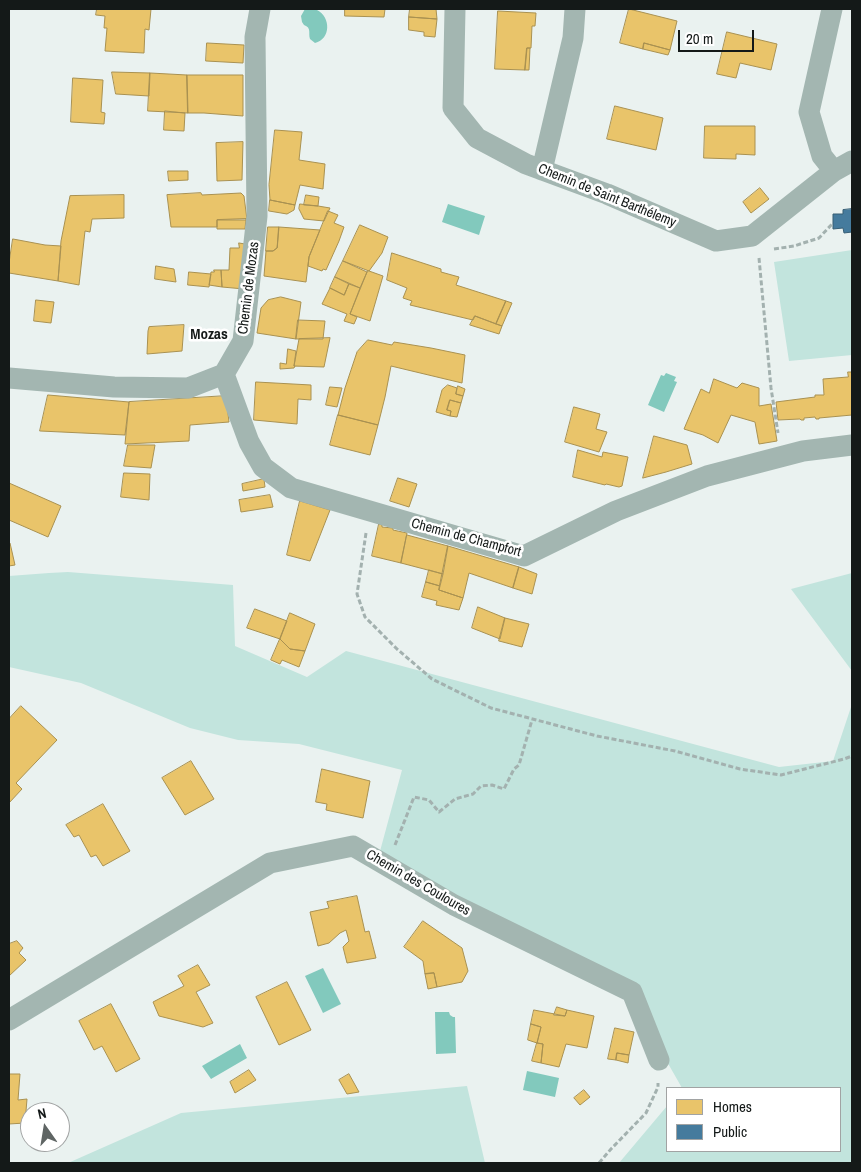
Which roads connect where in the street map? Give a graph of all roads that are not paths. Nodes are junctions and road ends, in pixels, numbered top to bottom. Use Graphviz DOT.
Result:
graph roads {
  1 [pos="260,9"];
  2 [pos="455,9"];
  3 [pos="575,9"];
  4 [pos="832,9"];
  5 [pos="843,166"];
  6 [pos="542,170"];
  7 [pos="224,374"];
  8 [pos="9,378"];
  9 [pos="852,445"];
  10 [pos="9,1020"];
  11 [pos="659,1060"];
  1 -- 7 [label="street, Chemin de Mozas"];
  2 -- 6 [label="street, Chemin de Saint Barthélemy"];
  3 -- 6 [label="street"];
  4 -- 5 [label="street"];
  5 -- 6 [label="street, Chemin de Saint Barthélemy"];
  7 -- 8 [label="street"];
  7 -- 9 [label="street, Chemin de Champfort"];
  10 -- 11 [label="street, Chemin des Couloures"];
}
